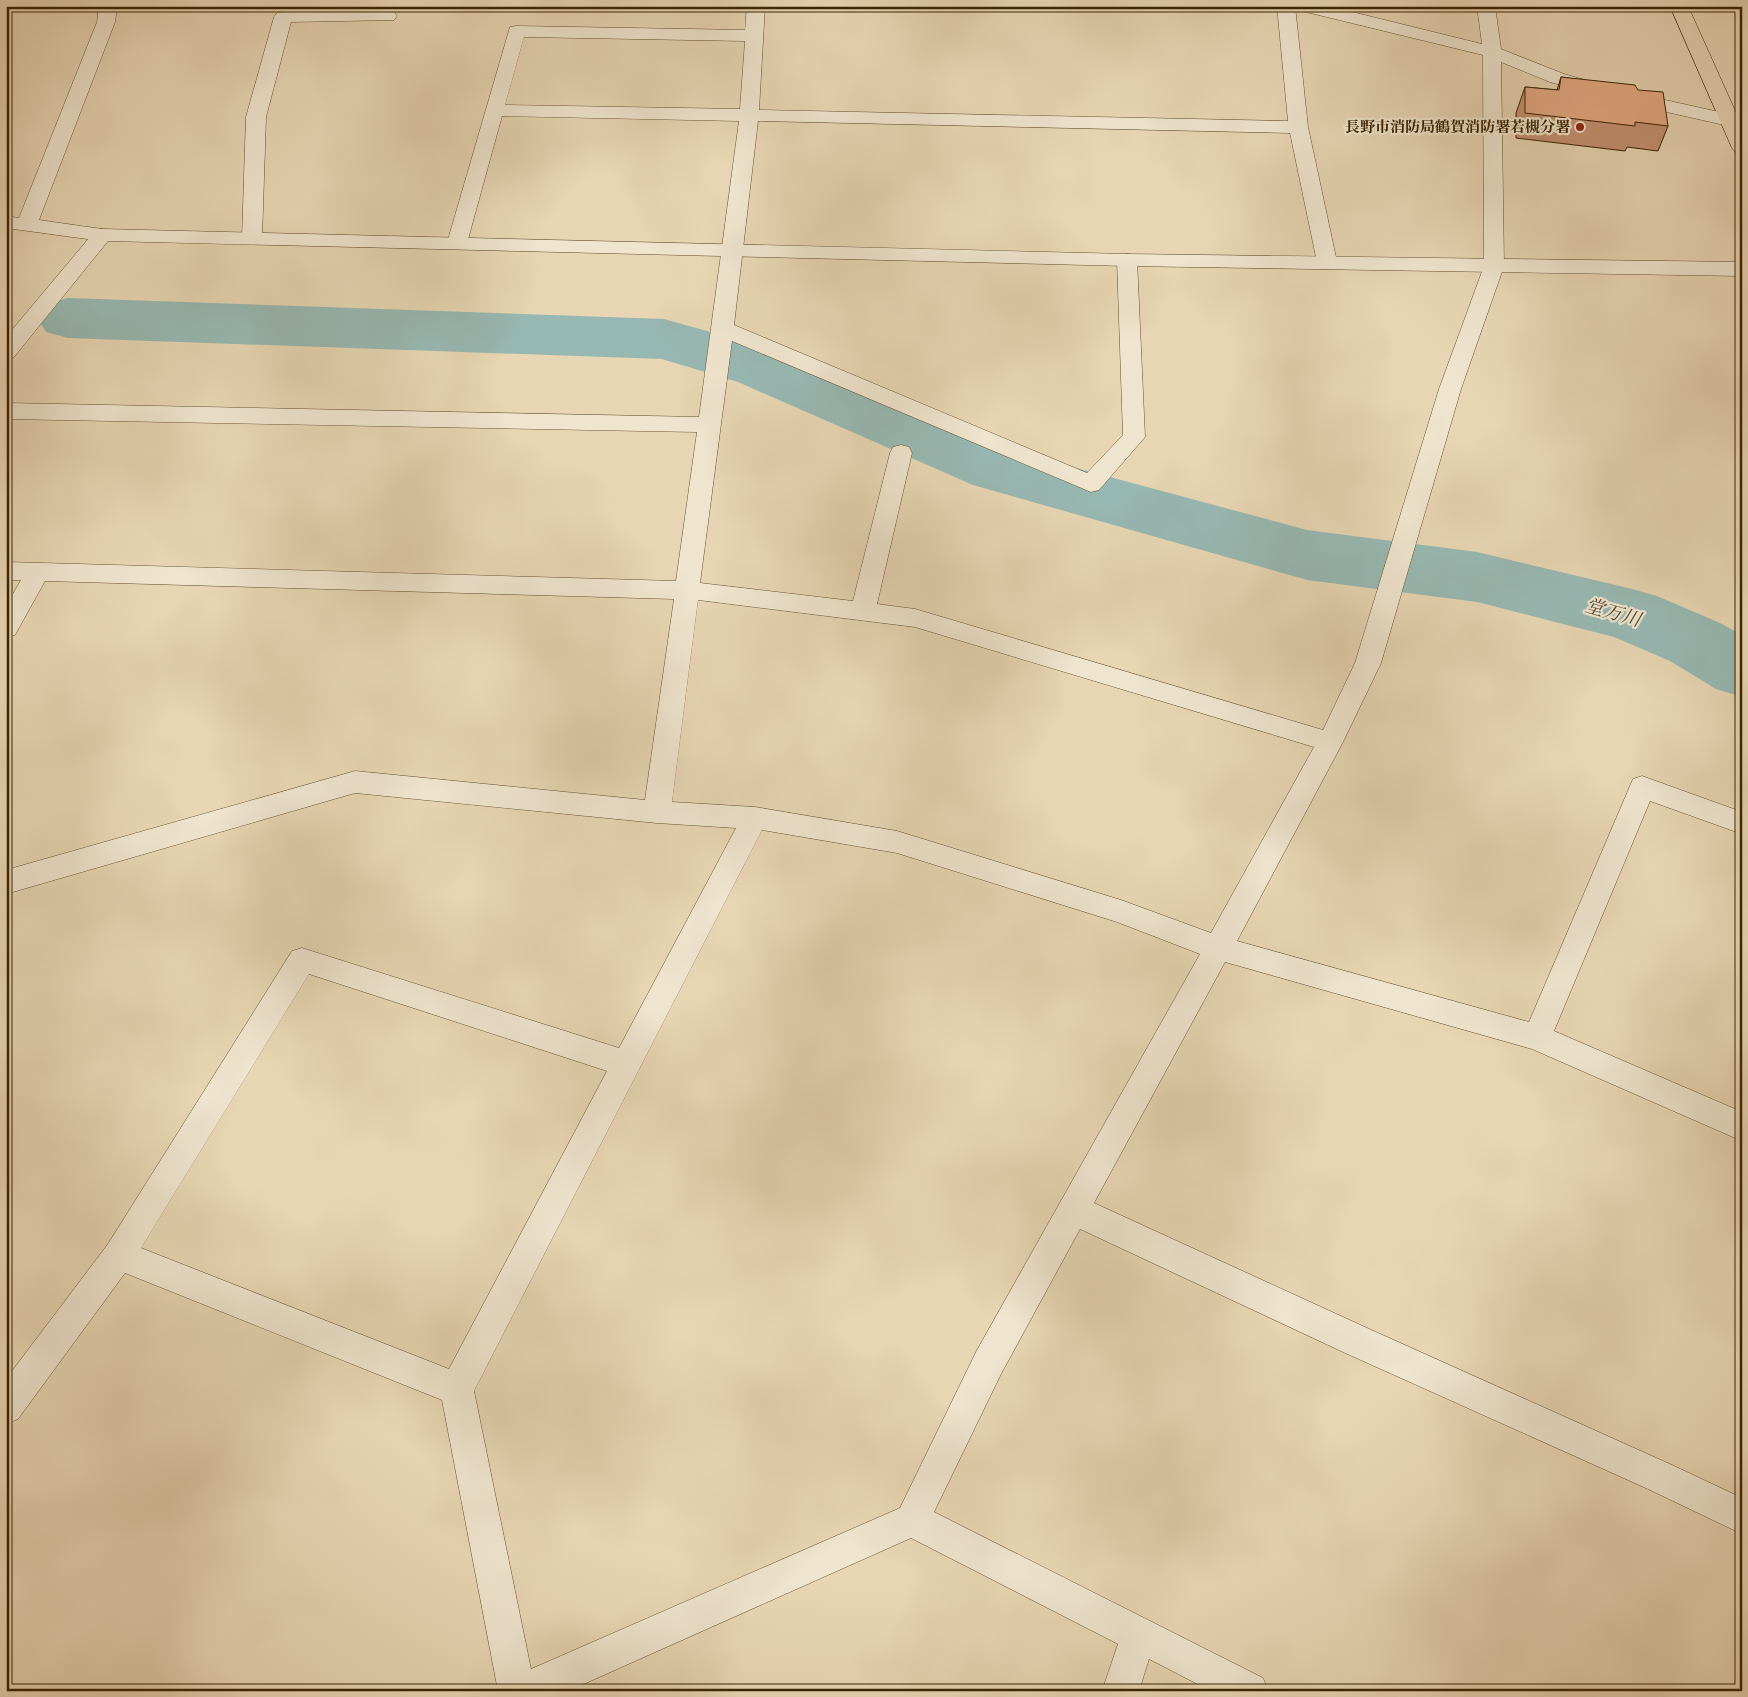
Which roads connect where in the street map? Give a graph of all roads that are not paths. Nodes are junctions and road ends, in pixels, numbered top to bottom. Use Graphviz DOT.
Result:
graph roads {
  1 [pos="108,6"];
  2 [pos="756,6"];
  3 [pos="1286,6"];
  4 [pos="1304,6"];
  5 [pos="1486,6"];
  6 [pos="1679,6"];
  7 [pos="388,16"];
  8 [pos="753,36"];
  9 [pos="1492,52"];
  10 [pos="494,110"];
  11 [pos="749,115"];
  12 [pos="1736,122"];
  13 [pos="1298,127"];
  14 [pos="1742,148"];
  15 [pos="6,222"];
  16 [pos="27,224"];
  17 [pos="102,235"];
  18 [pos="252,238"];
  19 [pos="457,243"];
  20 [pos="733,250"];
  21 [pos="1127,260"];
  22 [pos="1328,262"];
  23 [pos="1494,266"];
  24 [pos="1742,269"];
  25 [pos="723,329"];
  26 [pos="10,342"];
  27 [pos="6,411"];
  28 [pos="710,425"];
  29 [pos="901,453"];
  30 [pos="6,571"];
  31 [pos="39,571"];
  32 [pos="687,590"];
  33 [pos="863,613"];
  34 [pos="6,628"];
  35 [pos="1330,742"];
  36 [pos="657,812"];
  37 [pos="755,818"];
  38 [pos="1742,823"];
  39 [pos="6,882"];
  40 [pos="1218,948"];
  41 [pos="1537,1037"];
  42 [pos="626,1064"];
  43 [pos="1742,1127"];
  44 [pos="1074,1210"];
  45 [pos="119,1255"];
  46 [pos="457,1389"];
  47 [pos="6,1407"];
  48 [pos="1742,1517"];
  49 [pos="912,1520"];
  50 [pos="1139,1635"];
  51 [pos="517,1691"];
  52 [pos="525,1691"];
  53 [pos="1120,1691"];
  54 [pos="1250,1691"];
  1 -- 16 [label="street"];
  2 -- 8 [label="street"];
  3 -- 13 [label="street"];
  4 -- 9 [label="street"];
  5 -- 9 [label="street"];
  6 -- 12 [label="main road"];
  7 -- 18 [label="street"];
  8 -- 10 [label="street"];
  8 -- 11 [label="street"];
  9 -- 12 [label="street"];
  9 -- 23 [label="street"];
  10 -- 11 [label="street"];
  10 -- 19 [label="street"];
  11 -- 13 [label="street"];
  11 -- 20 [label="street"];
  12 -- 14 [label="main road"];
  13 -- 22 [label="street"];
  15 -- 16 [label="street"];
  16 -- 17 [label="street"];
  17 -- 18 [label="street"];
  17 -- 26 [label="street"];
  18 -- 19 [label="street"];
  19 -- 20 [label="street"];
  20 -- 21 [label="street"];
  20 -- 25 [label="street"];
  21 -- 22 [label="street"];
  21 -- 25 [label="street"];
  22 -- 23 [label="street"];
  23 -- 24 [label="street"];
  23 -- 35 [label="street"];
  25 -- 28 [label="street"];
  27 -- 28 [label="street"];
  28 -- 32 [label="street"];
  29 -- 33 [label="street"];
  30 -- 31 [label="street"];
  31 -- 32 [label="street"];
  31 -- 34 [label="street"];
  32 -- 33 [label="street"];
  32 -- 36 [label="street"];
  33 -- 35 [label="street"];
  35 -- 40 [label="street"];
  36 -- 37 [label="street"];
  36 -- 39 [label="street"];
  37 -- 40 [label="street"];
  37 -- 42 [label="street"];
  38 -- 41 [label="street"];
  40 -- 41 [label="street"];
  40 -- 44 [label="street"];
  41 -- 43 [label="street"];
  42 -- 45 [label="street"];
  42 -- 46 [label="street"];
  44 -- 48 [label="street"];
  44 -- 49 [label="street"];
  45 -- 46 [label="street"];
  45 -- 47 [label="street"];
  46 -- 51 [label="street"];
  49 -- 50 [label="street"];
  49 -- 52 [label="street"];
  50 -- 53 [label="street"];
  50 -- 54 [label="street"];
}
